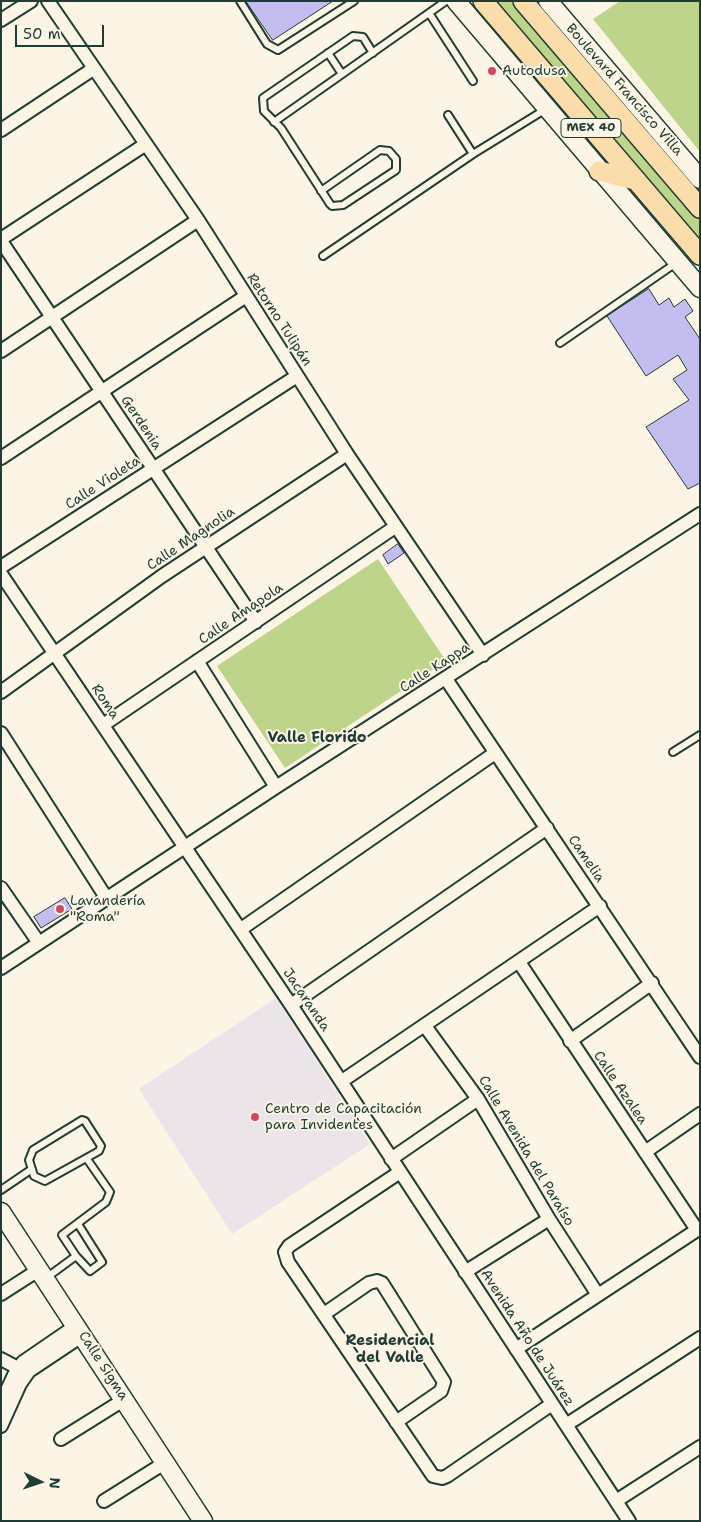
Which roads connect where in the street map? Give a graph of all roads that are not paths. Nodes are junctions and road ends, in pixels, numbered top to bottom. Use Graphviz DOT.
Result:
graph roads {
  1 [pos="30,1"];
  2 [pos="48,1"];
  3 [pos="240,1"];
  4 [pos="354,1"];
  5 [pos="446,1"];
  6 [pos="456,1"];
  7 [pos="484,1"];
  8 [pos="523,1"];
  9 [pos="548,1"];
  10 [pos="429,13"];
  11 [pos="1,20"];
  12 [pos="328,53"];
  13 [pos="373,53"];
  14 [pos="93,69"];
  15 [pos="342,74"];
  16 [pos="472,81"];
  17 [pos="547,109"];
  18 [pos="448,115"];
  19 [pos="274,122"];
  20 [pos="1,130"];
  21 [pos="146,144"];
  22 [pos="473,154"];
  23 [pos="599,171"];
  24 [pos="700,179"];
  25 [pos="635,180"];
  26 [pos="321,191"];
  27 [pos="700,208"];
  28 [pos="198,220"];
  29 [pos="1,240"];
  30 [pos="700,255"];
  31 [pos="323,256"];
  32 [pos="678,262"];
  33 [pos="700,288"];
  34 [pos="246,296"];
  35 [pos="52,317"];
  36 [pos="560,343"];
  37 [pos="1,351"];
  38 [pos="297,376"];
  39 [pos="102,392"];
  40 [pos="347,454"];
  41 [pos="1,458"];
  42 [pos="153,469"];
  43 [pos="700,514"];
  44 [pos="396,527"];
  45 [pos="206,547"];
  46 [pos="1,567"];
  47 [pos="1,574"];
  48 [pos="256,622"];
  49 [pos="55,654"];
  50 [pos="483,655"];
  51 [pos="197,661"];
  52 [pos="446,679"];
  53 [pos="1,692"];
  54 [pos="103,725"];
  55 [pos="1,733"];
  56 [pos="700,735"];
  57 [pos="673,752"];
  58 [pos="495,753"];
  59 [pos="276,787"];
  60 [pos="548,828"];
  61 [pos="185,847"];
  62 [pos="1,888"];
  63 [pos="107,899"];
  64 [pos="600,906"];
  65 [pos="241,929"];
  66 [pos="39,943"];
  67 [pos="519,962"];
  68 [pos="1,968"];
  69 [pos="652,983"];
  70 [pos="291,1005"];
  71 [pos="424,1026"];
  72 [pos="570,1041"];
  73 [pos="700,1056"];
  74 [pos="342,1081"];
  75 [pos="478,1100"];
  76 [pos="700,1114"];
  77 [pos="645,1152"];
  78 [pos="87,1159"];
  79 [pos="391,1159"];
  80 [pos="32,1169"];
  81 [pos="400,1172"];
  82 [pos="1,1190"];
  83 [pos="1,1212"];
  84 [pos="549,1219"];
  85 [pos="78,1224"];
  86 [pos="698,1229"];
  87 [pos="76,1256"];
  88 [pos="464,1272"];
  89 [pos="43,1274"];
  90 [pos="1,1294"];
  91 [pos="598,1295"];
  92 [pos="324,1314"];
  93 [pos="80,1330"];
  94 [pos="700,1338"];
  95 [pos="516,1349"];
  96 [pos="1,1359"];
  97 [pos="18,1368"];
  98 [pos="125,1399"];
  99 [pos="1,1404"];
  100 [pos="552,1404"];
  101 [pos="396,1422"];
  102 [pos="566,1425"];
  103 [pos="1,1426"];
  104 [pos="61,1439"];
  105 [pos="700,1446"];
  106 [pos="166,1462"];
  107 [pos="104,1501"];
  108 [pos="616,1501"];
  109 [pos="204,1521"];
  110 [pos="629,1521"];
  1 -- 11 [label="street"];
  2 -- 14 [label="street, Retorno Tulipán"];
  3 -- 4 [label="lane"];
  5 -- 10 [label="lane"];
  6 -- 17 [label="street"];
  7 -- 25 [label="main road, MEX 40"];
  8 -- 27 [label="main road, Boulevard Francisco Villa / MEX 40"];
  9 -- 24 [label="street, Boulevard Francisco Villa"];
  10 -- 13 [label="lane"];
  10 -- 16 [label="lane"];
  12 -- 13 [label="lane"];
  12 -- 15 [label="lane"];
  12 -- 19 [label="lane"];
  13 -- 15 [label="lane"];
  14 -- 20 [label="street"];
  14 -- 21 [label="street, Retorno Tulipán"];
  15 -- 19 [label="lane"];
  17 -- 22 [label="lane"];
  17 -- 23 [label="street"];
  18 -- 22 [label="lane"];
  19 -- 26 [label="lane"];
  21 -- 28 [label="street, Retorno Tulipán"];
  21 -- 29 [label="street"];
  22 -- 31 [label="lane"];
  23 -- 25 [label="main road"];
  23 -- 32 [label="street"];
  25 -- 30 [label="main road, MEX 40"];
  26 -- 26 [label="lane"];
  28 -- 34 [label="street, Retorno Tulipán"];
  28 -- 35 [label="street"];
  29 -- 35 [label="street, Gerdenia"];
  32 -- 33 [label="street"];
  32 -- 36 [label="lane"];
  34 -- 38 [label="street, Retorno Tulipán"];
  34 -- 39 [label="street"];
  35 -- 37 [label="street"];
  35 -- 39 [label="street, Gerdenia"];
  38 -- 40 [label="street, Retorno Tulipán"];
  38 -- 42 [label="street, Calle Violeta"];
  39 -- 41 [label="street"];
  39 -- 42 [label="street, Gerdenia"];
  40 -- 44 [label="street, Retorno Tulipán"];
  40 -- 45 [label="street, Calle Magnolia"];
  42 -- 45 [label="street, Gerdenia"];
  42 -- 46 [label="street, Calle Violeta"];
  43 -- 50 [label="street, Calle Kappa"];
  44 -- 48 [label="street, Calle Amapola"];
  44 -- 50 [label="street, Retorno Tulipán"];
  45 -- 48 [label="street, Gerdenia"];
  45 -- 49 [label="street, Calle Magnolia"];
  47 -- 49 [label="street, Roma"];
  48 -- 51 [label="street, Calle Amapola"];
  49 -- 53 [label="street, Calle Magnolia"];
  49 -- 54 [label="street, Roma"];
  50 -- 52 [label="street, Calle Kappa"];
  51 -- 54 [label="street, Calle Amapola"];
  51 -- 59 [label="street"];
  52 -- 58 [label="street, Camelia"];
  52 -- 59 [label="street, Calle Kappa"];
  54 -- 61 [label="street, Roma"];
  55 -- 63 [label="street"];
  56 -- 57 [label="lane"];
  58 -- 60 [label="street, Camelia"];
  58 -- 65 [label="street"];
  59 -- 61 [label="street, Calle Kappa"];
  60 -- 64 [label="street, Camelia"];
  60 -- 70 [label="street"];
  61 -- 63 [label="street, Calle Kappa"];
  61 -- 65 [label="street, Jacaranda"];
  62 -- 66 [label="street"];
  63 -- 66 [label="street, Calle Kappa"];
  64 -- 67 [label="street"];
  64 -- 69 [label="street, Camelia"];
  65 -- 70 [label="street, Jacaranda"];
  66 -- 68 [label="street, Calle Kappa"];
  67 -- 71 [label="street"];
  67 -- 72 [label="street, Calle Azalea"];
  69 -- 72 [label="street"];
  69 -- 73 [label="street, Camelia"];
  70 -- 74 [label="street, Jacaranda"];
  71 -- 74 [label="street"];
  71 -- 75 [label="street, Calle Avenida del Paraíso"];
  72 -- 77 [label="street, Calle Azalea"];
  74 -- 79 [label="street, Jacaranda"];
  75 -- 79 [label="street"];
  75 -- 84 [label="street, Calle Avenida del Paraíso"];
  76 -- 77 [label="street"];
  77 -- 86 [label="street, Calle Azalea"];
  78 -- 80 [label="lane"];
  78 -- 80 [label="lane"];
  78 -- 85 [label="lane"];
  79 -- 81 [label="street, Jacaranda"];
  80 -- 82 [label="lane"];
  81 -- 88 [label="street, Avenida Año de Juárez"];
  81 -- 92 [label="street"];
  83 -- 89 [label="street, Calle Sigma"];
  84 -- 88 [label="street"];
  84 -- 91 [label="street, Calle Avenida del Paraíso"];
  85 -- 87 [label="lane"];
  85 -- 87 [label="lane"];
  86 -- 91 [label="street"];
  87 -- 89 [label="lane"];
  88 -- 95 [label="street, Avenida Año de Juárez"];
  89 -- 90 [label="street"];
  89 -- 93 [label="street, Calle Sigma"];
  91 -- 95 [label="street"];
  92 -- 101 [label="street"];
  92 -- 101 [label="street"];
  93 -- 97 [label="street"];
  93 -- 98 [label="street, Calle Sigma"];
  93 -- 103 [label="street"];
  94 -- 102 [label="street"];
  95 -- 100 [label="street, Avenida Año de Juárez"];
  96 -- 97 [label="street"];
  97 -- 99 [label="street"];
  98 -- 104 [label="street"];
  98 -- 106 [label="street, Calle Sigma"];
  100 -- 101 [label="street"];
  100 -- 102 [label="street, Avenida Año de Juárez"];
  102 -- 108 [label="street, Avenida Año de Juárez"];
  105 -- 108 [label="street"];
  106 -- 107 [label="street"];
  106 -- 109 [label="street, Calle Sigma"];
  108 -- 110 [label="street, Avenida Año de Juárez"];
}
